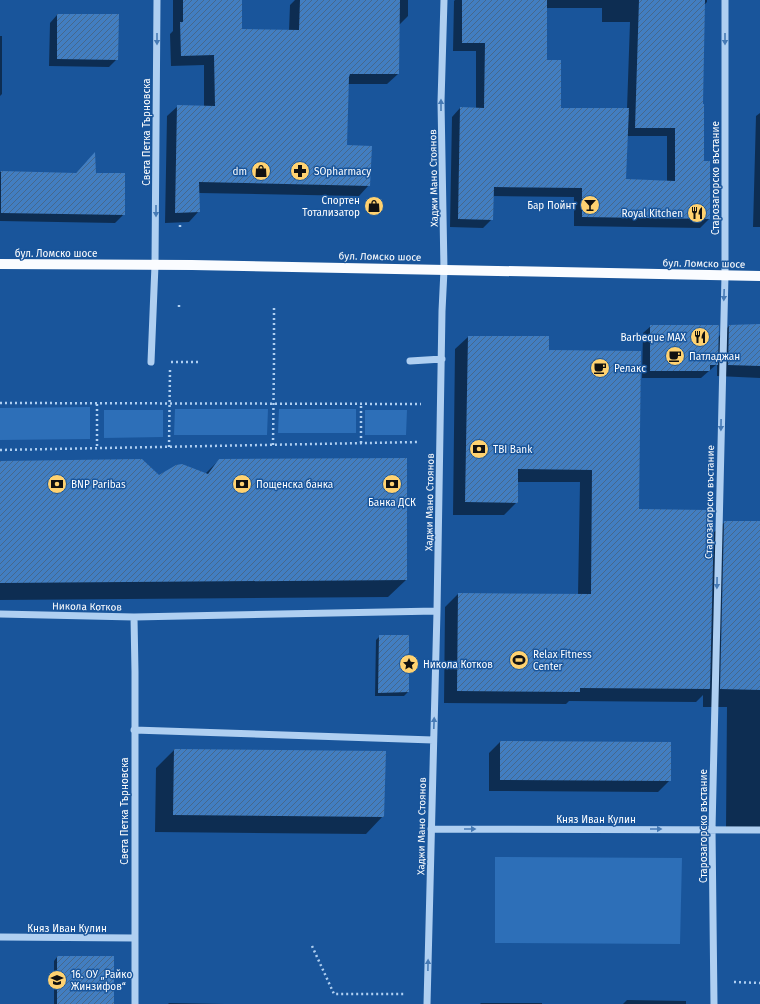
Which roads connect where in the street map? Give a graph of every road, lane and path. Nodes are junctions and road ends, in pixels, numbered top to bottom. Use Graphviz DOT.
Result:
graph roads {
  1 [pos="157,0"];
  2 [pos="444,0"];
  3 [pos="725,0"];
  4 [pos="180,225"];
  5 [pos="180,230"];
  6 [pos="0,264"];
  7 [pos="155,265"];
  8 [pos="444,270"];
  9 [pos="725,275"];
  10 [pos="760,276"];
  11 [pos="179,302"];
  12 [pos="179,307"];
  13 [pos="274,307"];
  14 [pos="171,355"];
  15 [pos="442,360"];
  16 [pos="410,361"];
  17 [pos="150,362"];
  18 [pos="170,362"];
  19 [pos="198,362"];
  20 [pos="0,404"];
  21 [pos="97,404"];
  22 [pos="169,404"];
  23 [pos="273,404"];
  24 [pos="361,404"];
  25 [pos="441,404"];
  26 [pos="440,442"];
  27 [pos="361,443"];
  28 [pos="273,445"];
  29 [pos="169,447"];
  30 [pos="97,449"];
  31 [pos="0,450"];
  32 [pos="437,611"];
  33 [pos="0,614"];
  34 [pos="134,617"];
  35 [pos="134,730"];
  36 [pos="433,740"];
  37 [pos="431,829"];
  38 [pos="712,829"];
  39 [pos="760,830"];
  40 [pos="0,937"];
  41 [pos="134,938"];
  42 [pos="312,946"];
  43 [pos="713,981"];
  44 [pos="760,983"];
  45 [pos="427,995"];
  46 [pos="135,1004"];
  47 [pos="427,1004"];
  48 [pos="714,1004"];
  1 -- 7 [label="street, Света Петка Търновска, one-way"];
  8 -- 2 [label="street, Хаджи Мано Стоянов, one-way"];
  3 -- 9 [label="street, Старозагорско въстание, one-way"];
  4 -- 5 [label="path"];
  6 -- 7 [label="main road, бул. Ломско шосе"];
  7 -- 8 [label="main road, бул. Ломско шосе"];
  7 -- 17 [label="street, Света Петка Търновска"];
  8 -- 9 [label="main road, бул. Ломско шосе"];
  8 -- 15 [label="street, Хаджи Мано Стоянов"];
  9 -- 10 [label="main road, бул. Ломско шосе"];
  9 -- 38 [label="street, Старозагорско въстание, one-way"];
  11 -- 12 [label="path"];
  13 -- 23 [label="path"];
  14 -- 18 [label="path"];
  15 -- 16 [label="street"];
  15 -- 25 [label="street, Хаджи Мано Стоянов"];
  17 -- 18 [label="path"];
  18 -- 19 [label="path"];
  18 -- 22 [label="path"];
  20 -- 21 [label="path"];
  21 -- 22 [label="path"];
  21 -- 30 [label="path"];
  22 -- 23 [label="path"];
  22 -- 29 [label="path"];
  23 -- 24 [label="path"];
  23 -- 28 [label="path"];
  24 -- 25 [label="path"];
  24 -- 27 [label="path"];
  25 -- 26 [label="street, Хаджи Мано Стоянов"];
  26 -- 27 [label="path"];
  26 -- 32 [label="street, Хаджи Мано Стоянов"];
  27 -- 28 [label="path"];
  28 -- 29 [label="path"];
  29 -- 30 [label="path"];
  30 -- 31 [label="path"];
  32 -- 34 [label="street, Никола Котков"];
  36 -- 32 [label="street, Хаджи Мано Стоянов, one-way"];
  33 -- 34 [label="street, Никола Котков"];
  34 -- 35 [label="street, Света Петка Търновска"];
  35 -- 36 [label="street"];
  35 -- 41 [label="street, Света Петка Търновска"];
  36 -- 37 [label="street, Хаджи Мано Стоянов"];
  37 -- 38 [label="street, Княз Иван Кулин, one-way"];
  45 -- 37 [label="street, Хаджи Мано Стоянов, one-way"];
  38 -- 39 [label="street, Княз Иван Кулин"];
  38 -- 43 [label="street, Старозагорско въстание"];
  40 -- 41 [label="street, Княз Иван Кулин"];
  41 -- 46 [label="street, Света Петка Търновска"];
  42 -- 45 [label="path"];
  43 -- 44 [label="path"];
  43 -- 48 [label="street, Старозагорско въстание"];
  45 -- 47 [label="street, Хаджи Мано Стоянов"];
}
